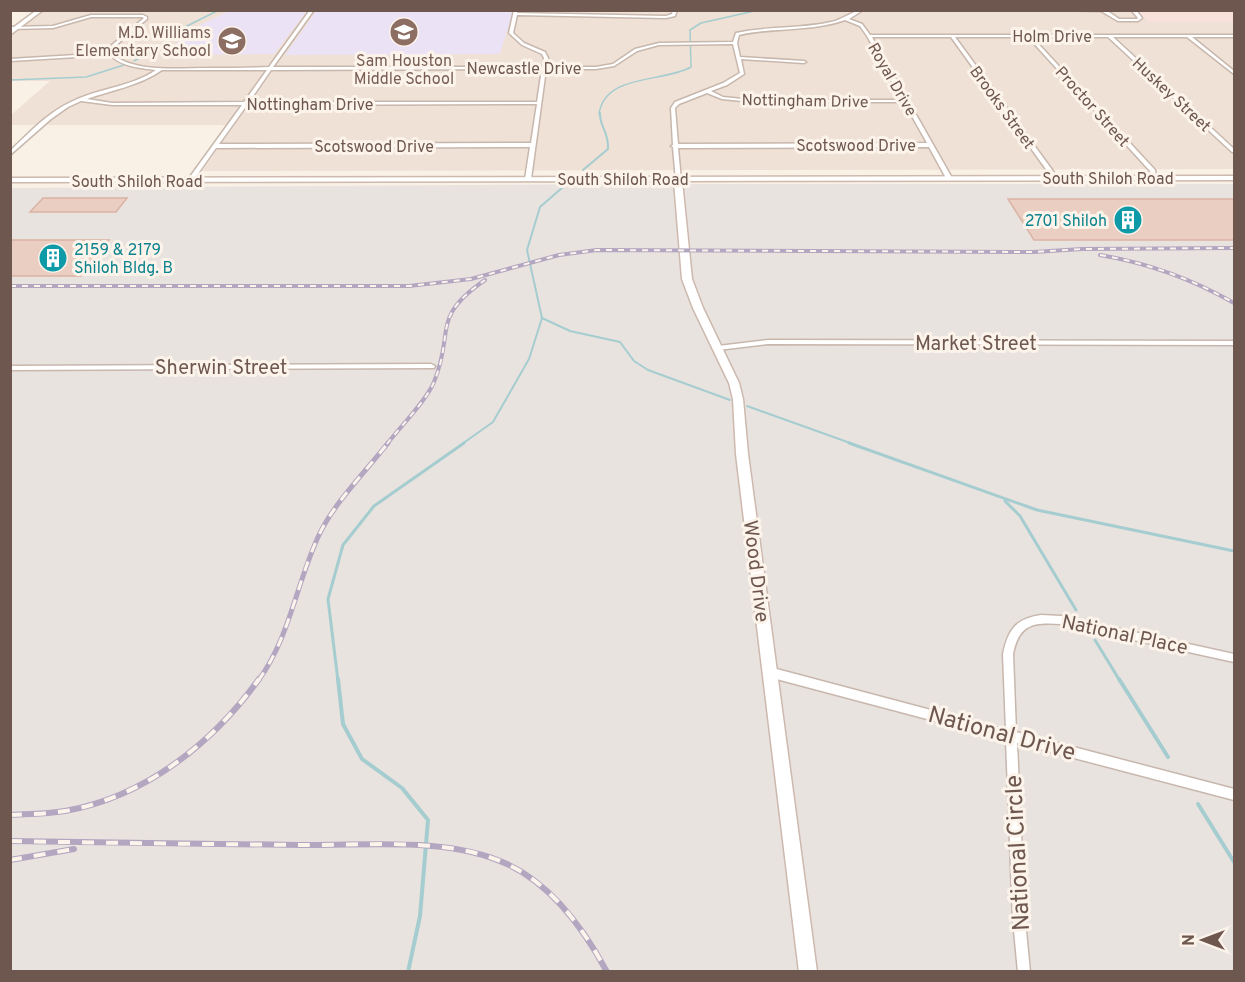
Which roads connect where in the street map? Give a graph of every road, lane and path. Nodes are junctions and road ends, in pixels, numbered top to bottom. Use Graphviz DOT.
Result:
graph roads {
  1 [pos="36,10"];
  2 [pos="41,10"];
  3 [pos="312,10"];
  4 [pos="675,10"];
  5 [pos="861,10"];
  6 [pos="1050,10"];
  7 [pos="1133,10"];
  8 [pos="1103,11"];
  9 [pos="516,12"];
  10 [pos="846,19"];
  11 [pos="12,29"];
  12 [pos="868,36"];
  13 [pos="952,36"];
  14 [pos="1029,36"];
  15 [pos="1109,36"];
  16 [pos="1188,36"];
  17 [pos="1234,36"];
  18 [pos="735,43"];
  19 [pos="111,54"];
  20 [pos="739,58"];
  21 [pos="10,60"];
  22 [pos="804,62"];
  23 [pos="160,69"];
  24 [pos="269,69"];
  25 [pos="545,69"];
  26 [pos="1234,73"];
  27 [pos="707,91"];
  28 [pos="80,99"];
  29 [pos="906,101"];
  30 [pos="540,103"];
  31 [pos="244,104"];
  32 [pos="534,145"];
  33 [pos="931,145"];
  34 [pos="214,146"];
  35 [pos="674,146"];
  36 [pos="1234,151"];
  37 [pos="10,154"];
  38 [pos="1234,171"];
  39 [pos="10,175"];
  40 [pos="947,175"];
  41 [pos="1053,175"];
  42 [pos="1154,175"];
  43 [pos="529,176"];
  44 [pos="677,176"];
  45 [pos="192,177"];
  46 [pos="1234,178"];
  47 [pos="10,180"];
  48 [pos="1234,343"];
  49 [pos="718,348"];
  50 [pos="430,366"];
  51 [pos="10,368"];
  52 [pos="1234,658"];
  53 [pos="769,672"];
  54 [pos="1011,735"];
  55 [pos="1234,795"];
  56 [pos="808,972"];
  57 [pos="1024,972"];
  1 -- 11 [label="main road"];
  2 -- 11 [label="main road"];
  3 -- 24 [label="street"];
  4 -- 9 [label="street"];
  5 -- 10 [label="street"];
  6 -- 8 [label="street"];
  7 -- 8 [label="street"];
  9 -- 25 [label="street"];
  10 -- 12 [label="street, Royal Drive"];
  10 -- 18 [label="street"];
  11 -- 19 [label="street"];
  12 -- 13 [label="street, Holm Drive"];
  12 -- 29 [label="street, Royal Drive"];
  13 -- 14 [label="street, Holm Drive"];
  13 -- 41 [label="street, Brooks Street"];
  14 -- 15 [label="street, Holm Drive"];
  14 -- 42 [label="street, Proctor Street"];
  15 -- 16 [label="street, Holm Drive"];
  15 -- 36 [label="street, Huskey Street"];
  16 -- 17 [label="street, Holm Drive"];
  16 -- 26 [label="street"];
  18 -- 20 [label="street"];
  18 -- 25 [label="street, Newcastle Drive"];
  19 -- 21 [label="street"];
  19 -- 23 [label="street, Newcastle Drive"];
  20 -- 22 [label="street"];
  20 -- 27 [label="street"];
  23 -- 24 [label="street, Newcastle Drive"];
  23 -- 28 [label="street"];
  24 -- 25 [label="street, Newcastle Drive"];
  24 -- 31 [label="street"];
  25 -- 30 [label="street"];
  27 -- 29 [label="street, Nottingham Drive"];
  27 -- 35 [label="street"];
  28 -- 31 [label="street, Nottingham Drive"];
  28 -- 37 [label="street"];
  29 -- 33 [label="street, Royal Drive"];
  30 -- 31 [label="street, Nottingham Drive"];
  30 -- 32 [label="street"];
  31 -- 34 [label="street"];
  32 -- 34 [label="street, Scotswood Drive"];
  32 -- 43 [label="street"];
  33 -- 35 [label="street, Scotswood Drive"];
  33 -- 40 [label="street, Royal Drive"];
  34 -- 45 [label="street"];
  35 -- 44 [label="street"];
  38 -- 42 [label="main road, South Shiloh Road"];
  39 -- 45 [label="main road, South Shiloh Road"];
  40 -- 41 [label="main road, South Shiloh Road"];
  40 -- 44 [label="main road, South Shiloh Road"];
  41 -- 42 [label="main road, South Shiloh Road"];
  42 -- 46 [label="main road, South Shiloh Road"];
  43 -- 44 [label="main road, South Shiloh Road"];
  43 -- 45 [label="main road, South Shiloh Road"];
  44 -- 49 [label="main road, Wood Drive"];
  45 -- 47 [label="main road, South Shiloh Road"];
  48 -- 49 [label="street, Market Street"];
  49 -- 53 [label="main road, Wood Drive"];
  50 -- 51 [label="street, Sherwin Street"];
  52 -- 54 [label="street, National Place"];
  53 -- 54 [label="street, National Drive"];
  53 -- 56 [label="main road, Wood Drive"];
  54 -- 55 [label="street, National Drive"];
  54 -- 57 [label="street, National Circle"];
}
